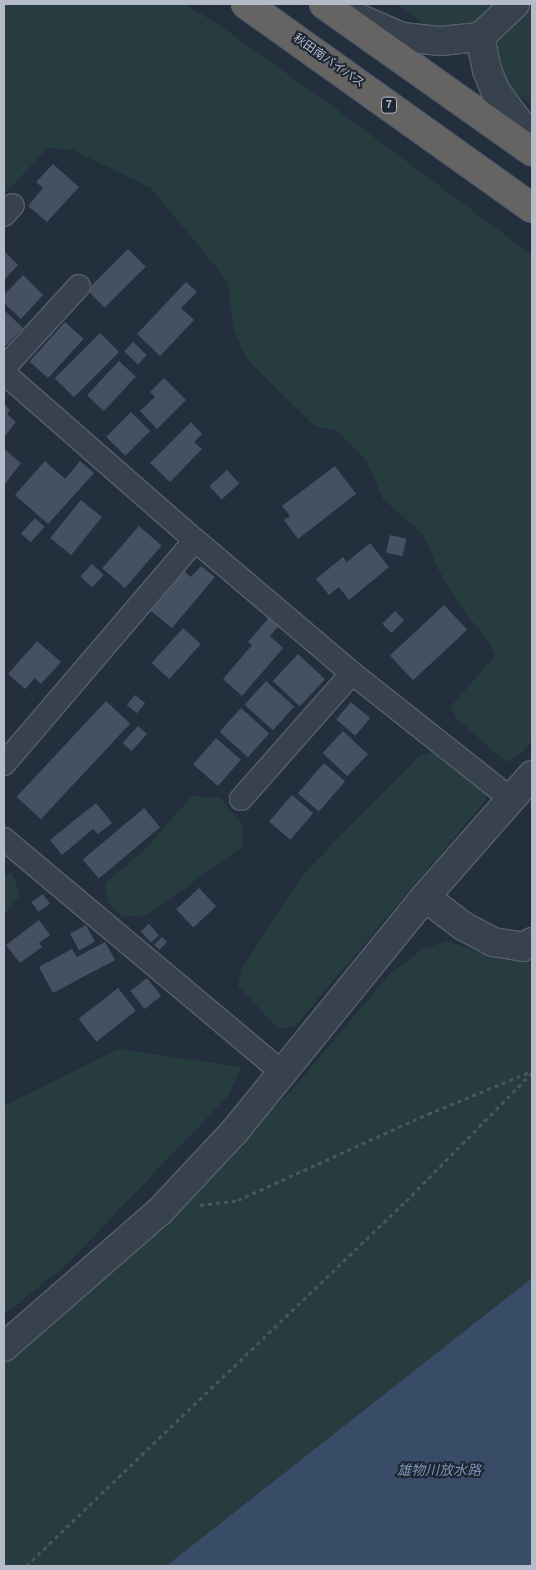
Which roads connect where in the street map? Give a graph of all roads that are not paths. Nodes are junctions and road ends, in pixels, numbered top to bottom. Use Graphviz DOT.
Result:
graph roads {
  1 [pos="246,4"];
  2 [pos="324,4"];
  3 [pos="515,4"];
  4 [pos="480,37"];
  5 [pos="532,140"];
  6 [pos="532,151"];
  7 [pos="532,208"];
  8 [pos="79,286"];
  9 [pos="4,368"];
  10 [pos="4,373"];
  11 [pos="194,540"];
  12 [pos="352,673"];
  13 [pos="4,764"];
  14 [pos="532,774"];
  15 [pos="241,799"];
  16 [pos="512,800"];
  17 [pos="4,840"];
  18 [pos="425,898"];
  19 [pos="532,942"];
  20 [pos="283,1074"];
  21 [pos="4,1347"];
  1 -- 7 [label="highway, 秋田南バイパス / 7"];
  2 -- 4 [label="street"];
  2 -- 6 [label="highway"];
  3 -- 4 [label="street"];
  4 -- 5 [label="street"];
  8 -- 9 [label="street"];
  10 -- 11 [label="street"];
  11 -- 12 [label="street"];
  11 -- 13 [label="street"];
  12 -- 15 [label="street"];
  12 -- 16 [label="street"];
  14 -- 16 [label="street"];
  16 -- 18 [label="street"];
  17 -- 20 [label="street"];
  18 -- 19 [label="street"];
  18 -- 20 [label="street"];
  20 -- 21 [label="street"];
}
